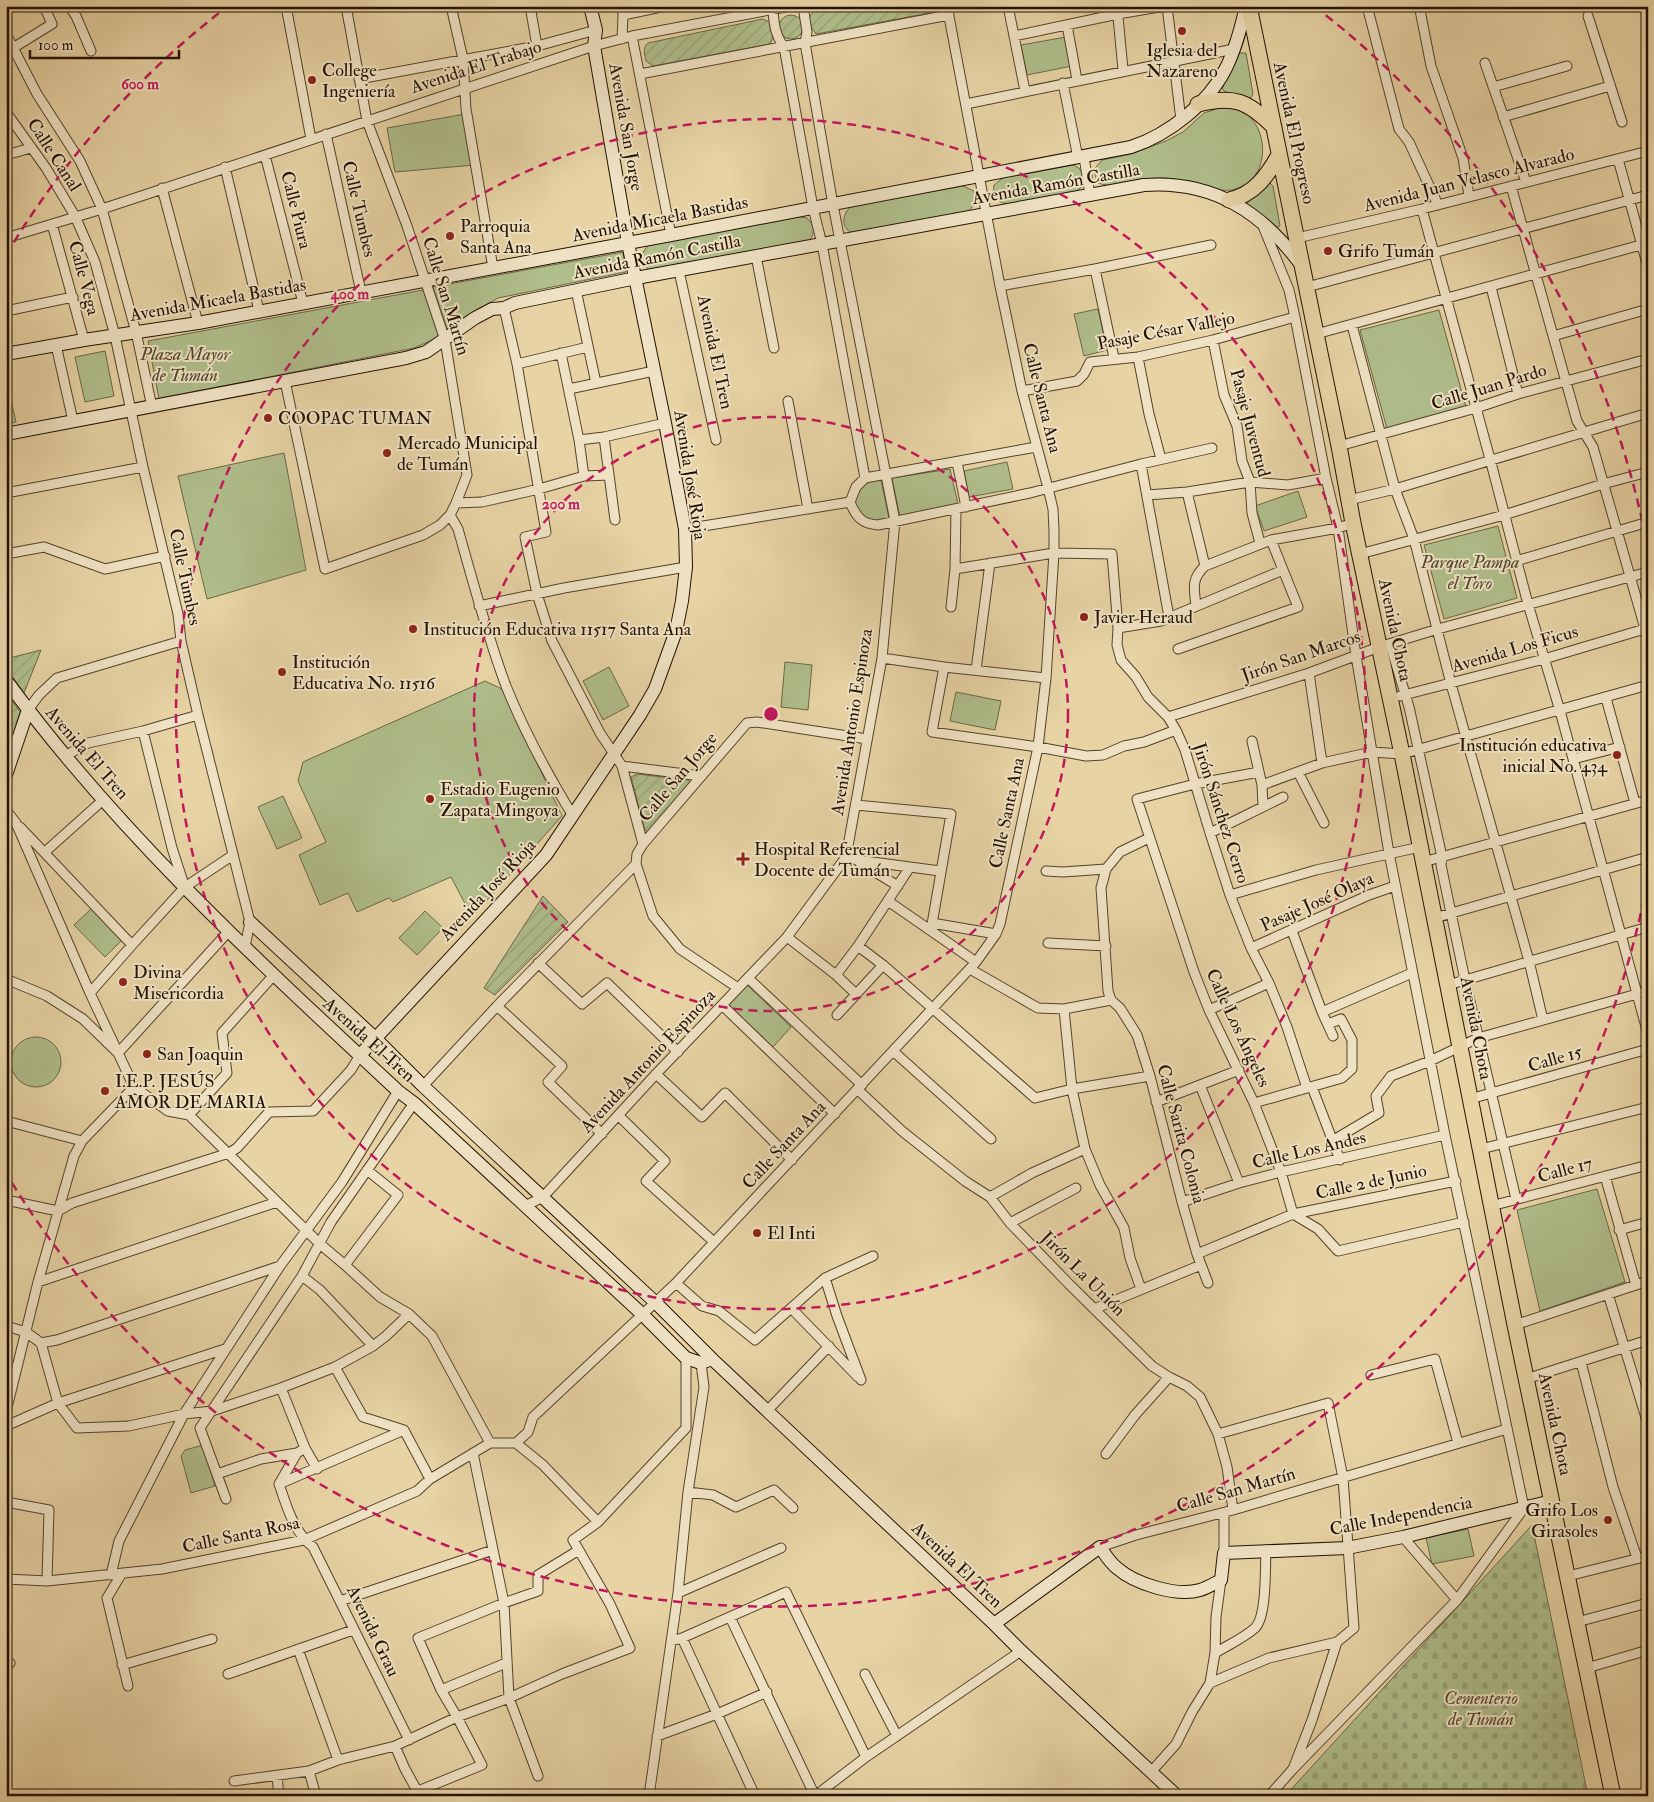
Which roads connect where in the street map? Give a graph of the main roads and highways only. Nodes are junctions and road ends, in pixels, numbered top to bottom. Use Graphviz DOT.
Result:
graph roads {
  1 [pos="590,6"];
  2 [pos="1248,6"];
  3 [pos="1198,104"];
  4 [pos="1274,127"];
  5 [pos="1279,155"];
  6 [pos="1229,200"];
  7 [pos="628,243"];
  8 [pos="1303,266"];
  9 [pos="636,278"];
  10 [pos="6,354"];
  11 [pos="6,434"];
  12 [pos="6,680"];
  13 [pos="28,710"];
  14 [pos="10,752"];
  15 [pos="6,776"];
  16 [pos="250,922"];
  17 [pos="375,1038"];
  18 [pos="360,1055"];
  19 [pos="706,1361"];
  20 [pos="1552,1501"];
  21 [pos="1224,1552"];
  22 [pos="994,1624"];
  23 [pos="1177,1796"];
  24 [pos="1612,1796"];
  1 -- 7 [label="main road, Avenida San Jorge"];
  2 -- 3 [label="main road, Avenida Micaela Bastidas"];
  2 -- 4 [label="highway, Avenida El Progreso"];
  3 -- 4 [label="highway"];
  3 -- 7 [label="main road, Avenida Micaela Bastidas"];
  4 -- 5 [label="highway, Avenida El Progreso"];
  5 -- 6 [label="highway"];
  5 -- 8 [label="highway, Avenida El Progreso"];
  6 -- 8 [label="main road, Avenida Ramón Castilla"];
  6 -- 9 [label="main road, Avenida Ramón Castilla"];
  7 -- 9 [label="main road, Avenida José Rioja"];
  7 -- 10 [label="main road, Avenida Micaela Bastidas"];
  8 -- 20 [label="highway, Avenida Chota"];
  9 -- 11 [label="main road, Avenida Ramón Castilla"];
  9 -- 17 [label="main road, Avenida José Rioja"];
  12 -- 13 [label="main road, Avenida El Tren"];
  13 -- 14 [label="main road"];
  13 -- 18 [label="main road, Avenida El Tren"];
  14 -- 15 [label="main road"];
  16 -- 17 [label="main road, Avenida El Tren"];
  17 -- 18 [label="main road, Avenida José Rioja"];
  17 -- 19 [label="main road, Avenida El Tren"];
  18 -- 19 [label="main road, Avenida El Tren"];
  19 -- 22 [label="main road, Avenida El Tren"];
  20 -- 21 [label="main road, Calle Independencia"];
  20 -- 24 [label="highway, Avenida Chota"];
  21 -- 22 [label="main road, Calle San Martín"];
  22 -- 23 [label="main road, Avenida El Tren"];
}
